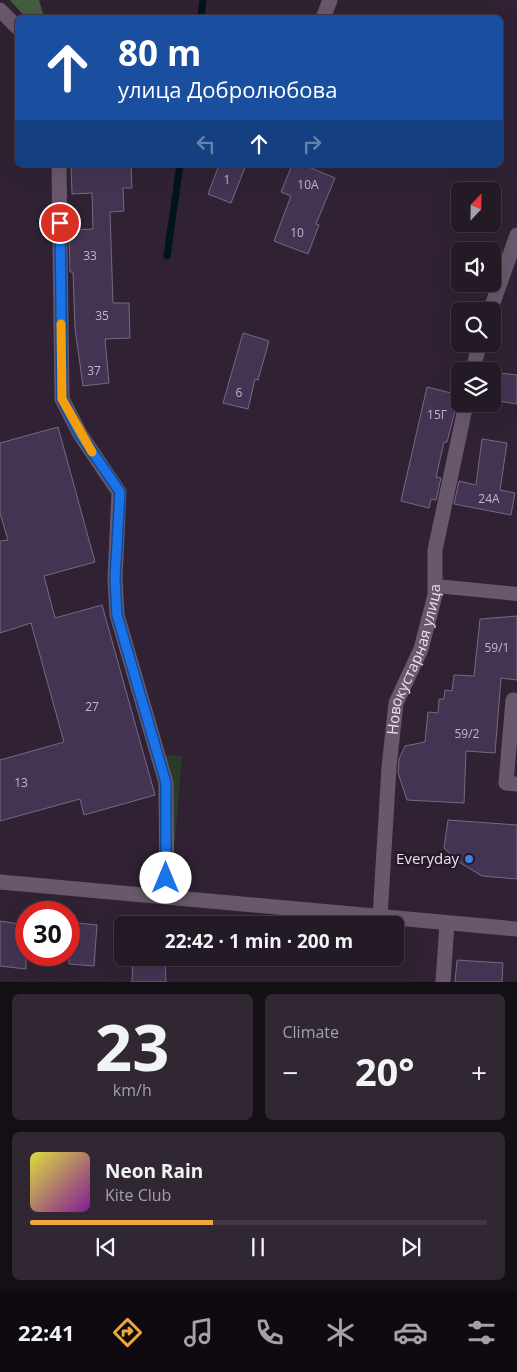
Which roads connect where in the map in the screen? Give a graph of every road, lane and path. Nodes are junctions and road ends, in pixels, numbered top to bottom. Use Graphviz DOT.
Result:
graph roads {
  1 [pos="330,0"];
  2 [pos="0,10"];
  3 [pos="324,15"];
  4 [pos="15,25"];
  5 [pos="59,167"];
  6 [pos="517,235"];
  7 [pos="493,302"];
  8 [pos="464,412"];
  9 [pos="436,586"];
  10 [pos="517,594"];
  11 [pos="517,701"];
  12 [pos="517,784"];
  13 [pos="0,882"];
  14 [pos="167,897"];
  15 [pos="369,916"];
  16 [pos="380,916"];
  17 [pos="404,919"];
  18 [pos="447,923"];
  19 [pos="517,929"];
  20 [pos="443,982"];
  1 -- 3 [label="street"];
  2 -- 4 [label="street"];
  5 -- 14 [label="street"];
  6 -- 7 [label="street"];
  8 -- 9 [label="street, Новокустарная улица"];
  9 -- 10 [label="lane"];
  9 -- 16 [label="street, Новокустарная улица"];
  11 -- 12 [label="street"];
  13 -- 14 [label="street"];
  14 -- 15 [label="street"];
  17 -- 18 [label="street"];
  18 -- 19 [label="street"];
  18 -- 20 [label="street"];
}
